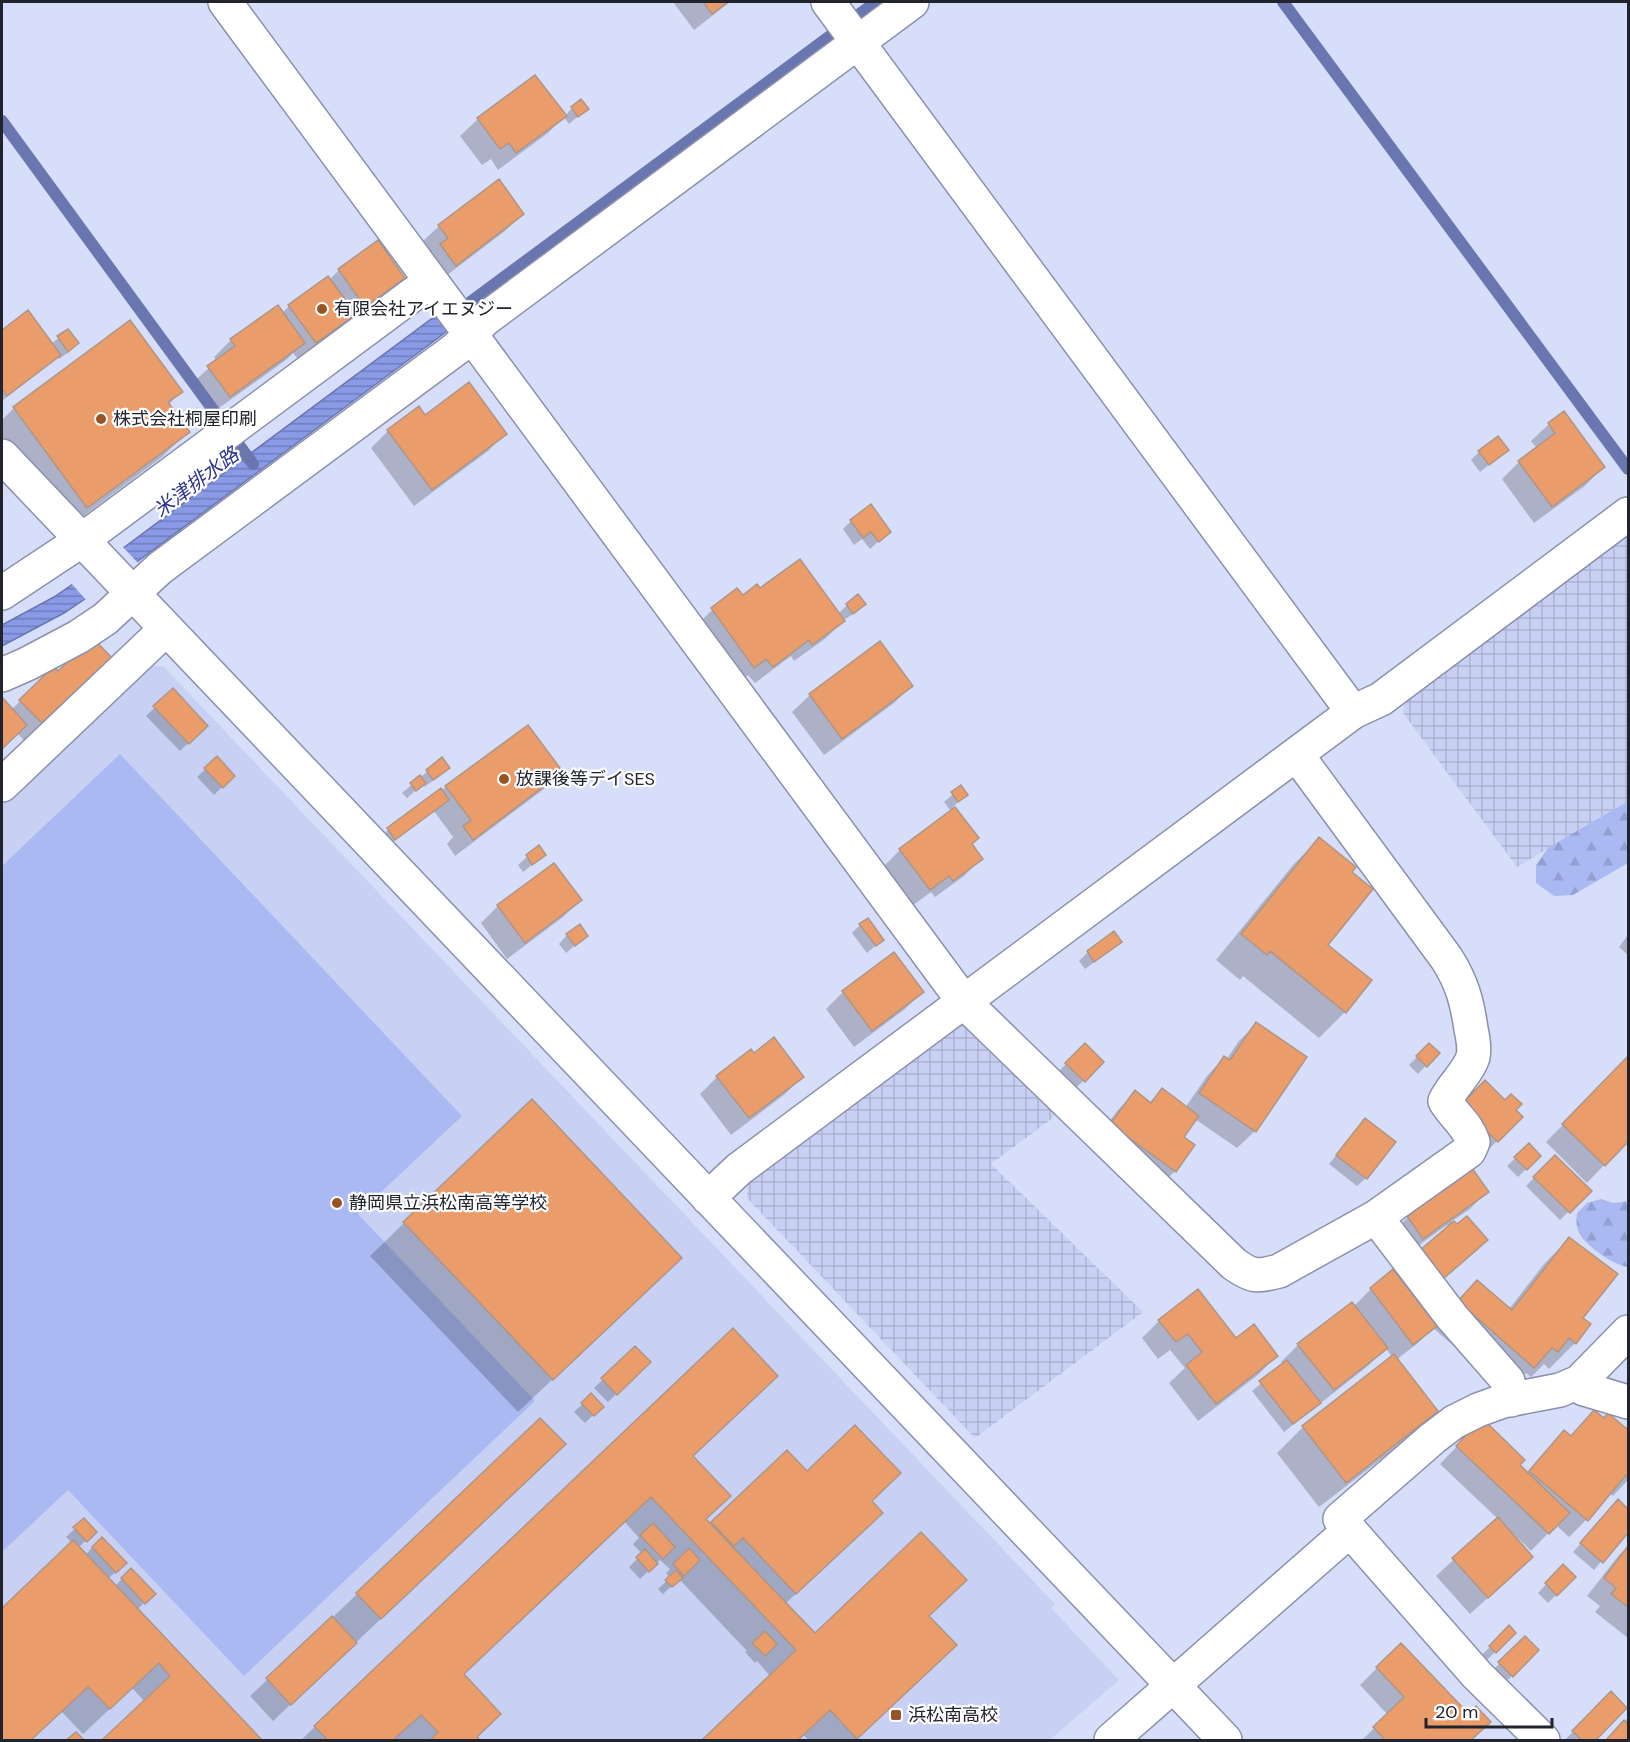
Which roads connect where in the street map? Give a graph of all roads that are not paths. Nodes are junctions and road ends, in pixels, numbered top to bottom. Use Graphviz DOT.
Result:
graph roads {
  1 [pos="225,2"];
  2 [pos="912,2"];
  3 [pos="844,23"];
  4 [pos="453,311"];
  5 [pos="2,456"];
  6 [pos="1629,514"];
  7 [pos="86,545"];
  8 [pos="131,592"];
  9 [pos="2,593"];
  10 [pos="166,629"];
  11 [pos="2,675"];
  12 [pos="1353,712"];
  13 [pos="1297,754"];
  14 [pos="2,784"];
  15 [pos="964,1002"];
  16 [pos="708,1198"];
  17 [pos="1376,1217"];
  18 [pos="1629,1332"];
  19 [pos="1579,1382"];
  20 [pos="1511,1400"];
  21 [pos="1629,1402"];
  22 [pos="1350,1530"];
  23 [pos="1173,1686"];
  24 [pos="1111,1740"];
  25 [pos="1225,1740"];
  26 [pos="1543,1740"];
  1 -- 4 [label="street"];
  2 -- 3 [label="street"];
  3 -- 4 [label="street"];
  3 -- 12 [label="street"];
  4 -- 7 [label="street"];
  4 -- 8 [label="street"];
  4 -- 15 [label="street"];
  5 -- 7 [label="street"];
  6 -- 12 [label="street"];
  7 -- 8 [label="street"];
  7 -- 9 [label="street"];
  8 -- 10 [label="street"];
  8 -- 11 [label="street"];
  10 -- 14 [label="street"];
  10 -- 16 [label="street"];
  12 -- 13 [label="street"];
  13 -- 15 [label="street"];
  13 -- 17 [label="street"];
  15 -- 16 [label="street"];
  15 -- 17 [label="street"];
  16 -- 23 [label="street"];
  17 -- 20 [label="street"];
  18 -- 19 [label="street"];
  19 -- 20 [label="street"];
  19 -- 21 [label="street"];
  20 -- 22 [label="street"];
  22 -- 23 [label="street"];
  22 -- 26 [label="street"];
  23 -- 24 [label="street"];
  23 -- 25 [label="street"];
}
